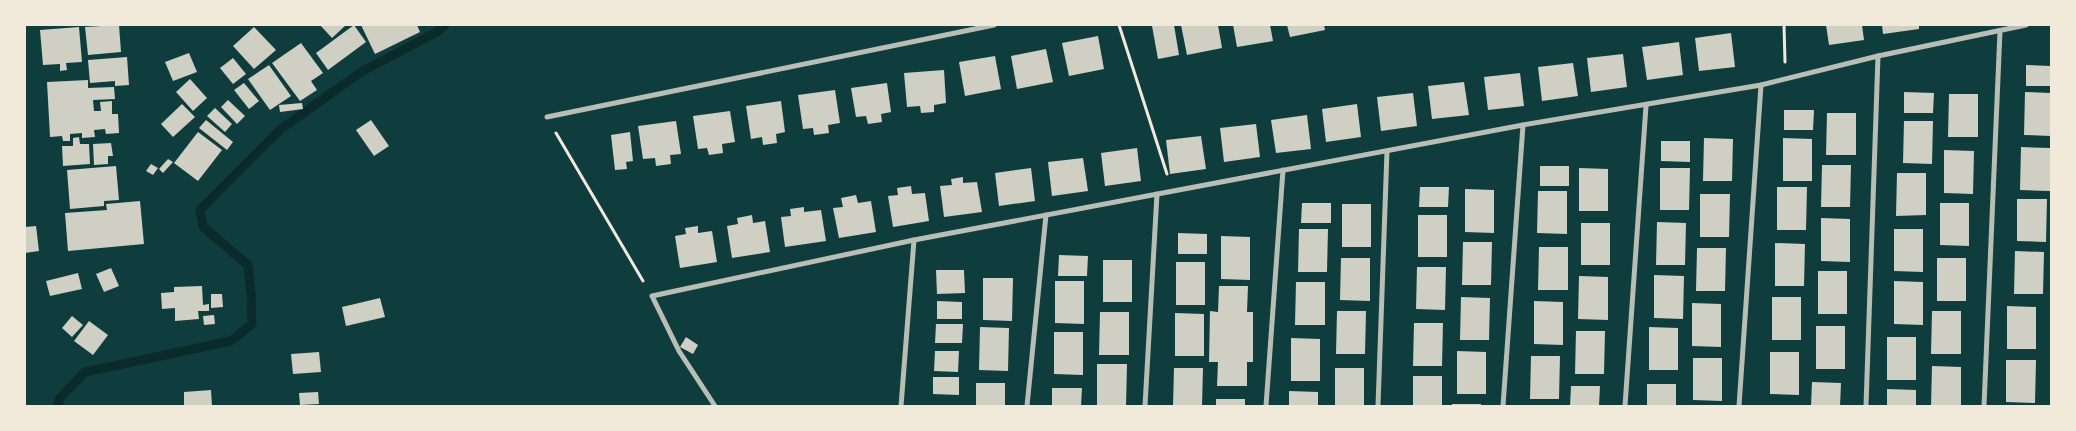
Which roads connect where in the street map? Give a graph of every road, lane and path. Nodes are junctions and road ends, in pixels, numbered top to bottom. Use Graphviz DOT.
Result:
graph roads {
  1 [pos="994,25"];
  2 [pos="1119,25"];
  3 [pos="1784,25"];
  4 [pos="2026,25"];
  5 [pos="2000,31"];
  6 [pos="1878,56"];
  7 [pos="1785,80"];
  8 [pos="1761,85"];
  9 [pos="1646,106"];
  10 [pos="547,117"];
  11 [pos="1523,125"];
  12 [pos="1387,151"];
  13 [pos="1283,170"];
  14 [pos="1173,191"];
  15 [pos="1156,194"];
  16 [pos="1046,215"];
  17 [pos="914,240"];
  18 [pos="652,296"];
  19 [pos="715,406"];
  20 [pos="901,406"];
  21 [pos="1027,406"];
  22 [pos="1145,406"];
  23 [pos="1266,406"];
  24 [pos="1378,406"];
  25 [pos="1503,406"];
  26 [pos="1624,406"];
  27 [pos="1739,406"];
  28 [pos="1866,406"];
  29 [pos="1984,406"];
  1 -- 10 [label="street"];
  2 -- 14 [label="path"];
  3 -- 7 [label="path"];
  4 -- 5 [label="street"];
  5 -- 6 [label="street"];
  5 -- 29 [label="street"];
  6 -- 7 [label="street"];
  6 -- 28 [label="street"];
  7 -- 8 [label="street"];
  8 -- 9 [label="street"];
  8 -- 27 [label="street"];
  9 -- 11 [label="street"];
  9 -- 26 [label="street"];
  10 -- 18 [label="path"];
  11 -- 12 [label="street"];
  11 -- 25 [label="street"];
  12 -- 13 [label="street"];
  12 -- 24 [label="street"];
  13 -- 14 [label="street"];
  13 -- 23 [label="street"];
  14 -- 15 [label="street"];
  15 -- 16 [label="street"];
  15 -- 22 [label="street"];
  16 -- 17 [label="street"];
  16 -- 21 [label="street"];
  17 -- 18 [label="street"];
  17 -- 20 [label="street"];
  18 -- 19 [label="street"];
}
